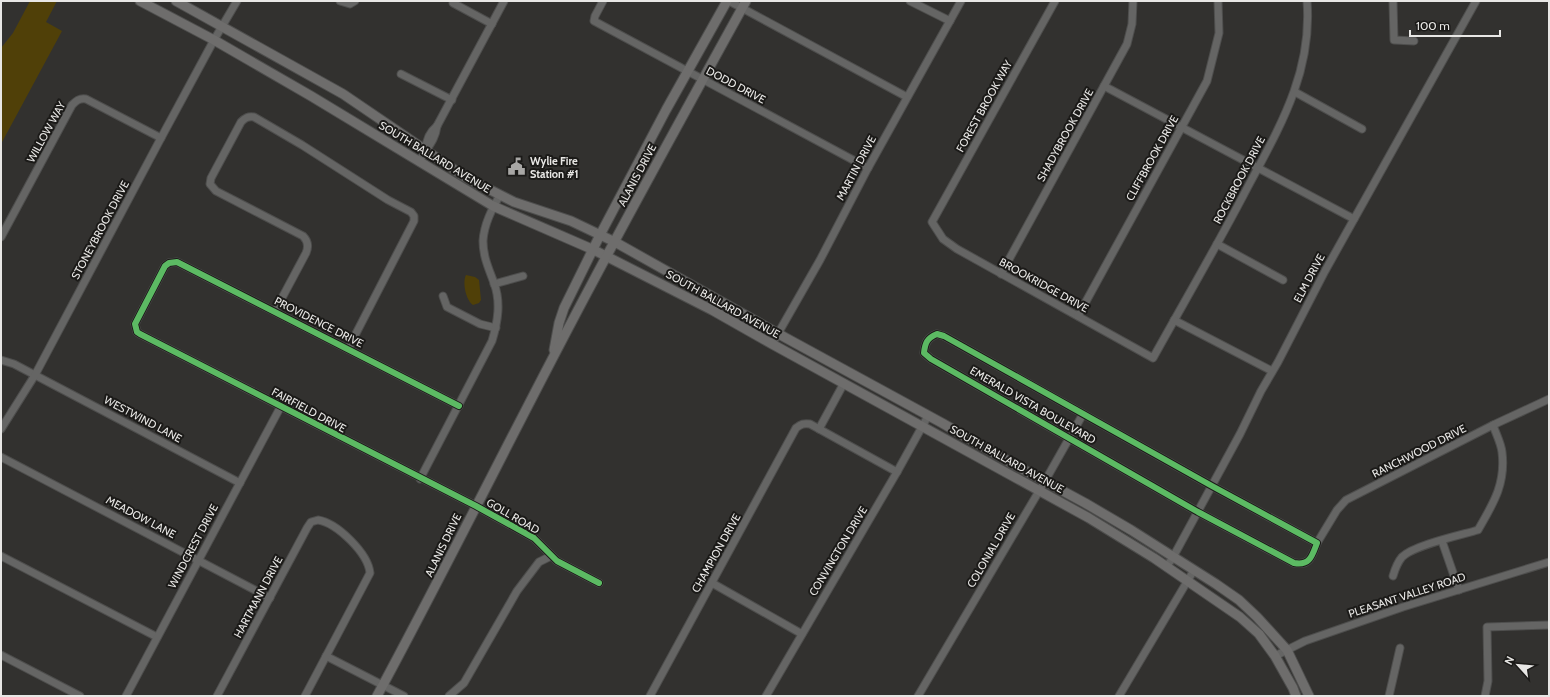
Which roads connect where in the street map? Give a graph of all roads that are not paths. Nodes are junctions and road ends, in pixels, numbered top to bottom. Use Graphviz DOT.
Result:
graph roads {
  1 [pos="140,1"];
  2 [pos="176,1"];
  3 [pos="237,1"];
  4 [pos="340,1"];
  5 [pos="504,1"];
  6 [pos="603,1"];
  7 [pos="728,1"];
  8 [pos="910,1"];
  9 [pos="960,1"];
  10 [pos="1055,1"];
  11 [pos="1133,1"];
  12 [pos="1218,1"];
  13 [pos="1307,1"];
  14 [pos="1392,1"];
  15 [pos="1476,1"];
  16 [pos="352,2"];
  17 [pos="453,2"];
  18 [pos="744,4"];
  19 [pos="950,22"];
  20 [pos="492,24"];
  21 [pos="223,26"];
  22 [pos="214,40"];
  23 [pos="1414,41"];
  24 [pos="687,72"];
  25 [pos="401,74"];
  26 [pos="702,80"];
  27 [pos="1104,86"];
  28 [pos="1295,92"];
  29 [pos="908,97"];
  30 [pos="452,100"];
  31 [pos="1181,128"];
  32 [pos="1362,129"];
  33 [pos="161,138"];
  34 [pos="426,149"];
  35 [pos="419,162"];
  36 [pos="1258,167"];
  37 [pos="868,168"];
  38 [pos="500,195"];
  39 [pos="494,206"];
  40 [pos="1354,219"];
  41 [pos="932,222"];
  42 [pos="600,235"];
  43 [pos="1,237"];
  44 [pos="615,242"];
  45 [pos="1217,244"];
  46 [pos="594,250"];
  47 [pos="607,256"];
  48 [pos="1001,274"];
  49 [pos="522,276"];
  50 [pos="1282,280"];
  51 [pos="494,284"];
  52 [pos="443,296"];
  53 [pos="275,311"];
  54 [pos="1078,316"];
  55 [pos="1174,320"];
  56 [pos="136,328"];
  57 [pos="496,328"];
  58 [pos="778,334"];
  59 [pos="772,344"];
  60 [pos="348,349"];
  61 [pos="1153,358"];
  62 [pos="1,360"];
  63 [pos="551,362"];
  64 [pos="1272,371"];
  65 [pos="35,375"];
  66 [pos="844,383"];
  67 [pos="1549,399"];
  68 [pos="281,406"];
  69 [pos="459,406"];
  70 [pos="1083,414"];
  71 [pos="928,416"];
  72 [pos="1494,425"];
  73 [pos="922,426"];
  74 [pos="1,429"];
  75 [pos="819,429"];
  76 [pos="1069,437"];
  77 [pos="1,457"];
  78 [pos="897,472"];
  79 [pos="420,478"];
  80 [pos="1045,481"];
  81 [pos="240,483"];
  82 [pos="1212,486"];
  83 [pos="1038,491"];
  84 [pos="476,506"];
  85 [pos="1198,512"];
  86 [pos="1442,541"];
  87 [pos="1317,543"];
  88 [pos="1,556"];
  89 [pos="551,556"];
  90 [pos="1174,557"];
  91 [pos="198,560"];
  92 [pos="1549,562"];
  93 [pos="1166,567"];
  94 [pos="1194,570"];
  95 [pos="1393,576"];
  96 [pos="1187,581"];
  97 [pos="598,583"];
  98 [pos="712,583"];
  99 [pos="1459,590"];
  100 [pos="270,598"];
  101 [pos="1549,625"];
  102 [pos="802,634"];
  103 [pos="157,637"];
  104 [pos="1400,648"];
  105 [pos="1287,650"];
  106 [pos="1,655"];
  107 [pos="326,656"];
  108 [pos="1275,656"];
  109 [pos="383,684"];
  110 [pos="80,696"];
  111 [pos="126,696"];
  112 [pos="217,696"];
  113 [pos="305,696"];
  114 [pos="377,696"];
  115 [pos="404,696"];
  116 [pos="449,696"];
  117 [pos="650,696"];
  118 [pos="766,696"];
  119 [pos="918,696"];
  120 [pos="1119,696"];
  121 [pos="1296,696"];
  122 [pos="1309,696"];
  123 [pos="1389,696"];
  124 [pos="1485,696"];
  1 -- 22 [label="main road, SOUTH BALLARD AVENUE"];
  2 -- 21 [label="main road, SOUTH BALLARD AVENUE"];
  3 -- 21 [label="street, STONEYBROOK DRIVE"];
  4 -- 16 [label="street"];
  5 -- 20 [label="street"];
  6 -- 24 [label="street, DODD DRIVE"];
  7 -- 18 [label="street"];
  7 -- 24 [label="main road, ALANIS DRIVE"];
  8 -- 19 [label="street"];
  9 -- 19 [label="street, MARTIN DRIVE"];
  10 -- 41 [label="street, FOREST BROOK WAY"];
  11 -- 27 [label="street, SHADYBROOK DRIVE"];
  12 -- 31 [label="street, CLIFFBROOK DRIVE"];
  13 -- 28 [label="street, ROCKBROOK DRIVE"];
  14 -- 23 [label="street"];
  15 -- 40 [label="street, ELM DRIVE"];
  17 -- 20 [label="street"];
  18 -- 26 [label="main road, ALANIS DRIVE"];
  18 -- 29 [label="street"];
  19 -- 29 [label="street, MARTIN DRIVE"];
  20 -- 30 [label="street"];
  21 -- 22 [label="street, STONEYBROOK DRIVE"];
  21 -- 34 [label="main road, SOUTH BALLARD AVENUE"];
  22 -- 33 [label="street, STONEYBROOK DRIVE"];
  22 -- 35 [label="main road, SOUTH BALLARD AVENUE"];
  24 -- 26 [label="street, DODD DRIVE"];
  24 -- 42 [label="main road, ALANIS DRIVE"];
  25 -- 30 [label="street"];
  26 -- 37 [label="street, DODD DRIVE"];
  26 -- 44 [label="main road, ALANIS DRIVE"];
  27 -- 31 [label="street"];
  27 -- 48 [label="street, SHADYBROOK DRIVE"];
  28 -- 32 [label="street"];
  28 -- 36 [label="street, ROCKBROOK DRIVE"];
  29 -- 37 [label="street, MARTIN DRIVE"];
  30 -- 34 [label="street"];
  31 -- 36 [label="street"];
  31 -- 54 [label="street, CLIFFBROOK DRIVE"];
  33 -- 43 [label="street, WILLOW WAY"];
  33 -- 65 [label="street, STONEYBROOK DRIVE"];
  34 -- 35 [label="street"];
  34 -- 38 [label="main road, SOUTH BALLARD AVENUE"];
  35 -- 39 [label="main road, SOUTH BALLARD AVENUE"];
  36 -- 40 [label="street"];
  36 -- 45 [label="street, ROCKBROOK DRIVE"];
  37 -- 58 [label="street, MARTIN DRIVE"];
  38 -- 39 [label="street"];
  38 -- 42 [label="main road, SOUTH BALLARD AVENUE"];
  39 -- 46 [label="main road, SOUTH BALLARD AVENUE"];
  39 -- 51 [label="street"];
  40 -- 64 [label="street, ELM DRIVE"];
  41 -- 48 [label="street, BROOKRIDGE DRIVE"];
  42 -- 44 [label="main road, SOUTH BALLARD AVENUE"];
  42 -- 46 [label="main road, ALANIS DRIVE"];
  44 -- 47 [label="main road, ALANIS DRIVE"];
  44 -- 58 [label="main road, SOUTH BALLARD AVENUE"];
  45 -- 50 [label="street"];
  45 -- 55 [label="street, ROCKBROOK DRIVE"];
  46 -- 47 [label="main road, SOUTH BALLARD AVENUE"];
  46 -- 63 [label="main road, ALANIS DRIVE"];
  47 -- 59 [label="main road, SOUTH BALLARD AVENUE"];
  47 -- 63 [label="main road, ALANIS DRIVE"];
  48 -- 54 [label="street, BROOKRIDGE DRIVE"];
  49 -- 51 [label="street"];
  51 -- 57 [label="street"];
  52 -- 57 [label="street"];
  53 -- 56 [label="street, PROVIDENCE DRIVE"];
  53 -- 60 [label="street, PROVIDENCE DRIVE"];
  53 -- 60 [label="street"];
  54 -- 61 [label="street, BROOKRIDGE DRIVE"];
  55 -- 61 [label="street, ROCKBROOK DRIVE"];
  55 -- 64 [label="street"];
  56 -- 68 [label="street, FAIRFIELD DRIVE"];
  57 -- 69 [label="street"];
  58 -- 59 [label="street, MARTIN DRIVE"];
  58 -- 71 [label="main road, SOUTH BALLARD AVENUE"];
  59 -- 66 [label="main road, SOUTH BALLARD AVENUE"];
  60 -- 69 [label="street, PROVIDENCE DRIVE"];
  62 -- 65 [label="street, WESTWIND LANE"];
  63 -- 84 [label="main road, ALANIS DRIVE"];
  64 -- 82 [label="street, ELM DRIVE"];
  65 -- 74 [label="street, STONEYBROOK DRIVE"];
  65 -- 81 [label="street, WESTWIND LANE"];
  66 -- 73 [label="main road, SOUTH BALLARD AVENUE"];
  66 -- 75 [label="street"];
  67 -- 72 [label="street, RANCHWOOD DRIVE"];
  68 -- 79 [label="street, FAIRFIELD DRIVE"];
  68 -- 81 [label="street, WINDCREST DRIVE"];
  69 -- 79 [label="street"];
  70 -- 76 [label="street, COLONIAL DRIVE"];
  70 -- 76 [label="street, EMERALD VISTA BOULEVARD"];
  70 -- 82 [label="street, EMERALD VISTA BOULEVARD"];
  71 -- 73 [label="street, CONVINGTON DRIVE"];
  71 -- 80 [label="main road, SOUTH BALLARD AVENUE"];
  72 -- 86 [label="street"];
  72 -- 87 [label="street, RANCHWOOD DRIVE"];
  73 -- 78 [label="street, CONVINGTON DRIVE"];
  73 -- 83 [label="main road, SOUTH BALLARD AVENUE"];
  75 -- 78 [label="street"];
  75 -- 98 [label="street, CHAMPION DRIVE"];
  76 -- 80 [label="street, COLONIAL DRIVE"];
  76 -- 85 [label="street, EMERALD VISTA BOULEVARD"];
  77 -- 91 [label="street, MEADOW LANE"];
  78 -- 102 [label="street, CONVINGTON DRIVE"];
  79 -- 84 [label="street, FAIRFIELD DRIVE"];
  80 -- 83 [label="street, COLONIAL DRIVE"];
  80 -- 90 [label="main road, SOUTH BALLARD AVENUE"];
  81 -- 91 [label="street, WINDCREST DRIVE"];
  82 -- 85 [label="street, ELM DRIVE"];
  82 -- 87 [label="street, EMERALD VISTA BOULEVARD"];
  83 -- 93 [label="main road, SOUTH BALLARD AVENUE"];
  83 -- 119 [label="street, COLONIAL DRIVE"];
  84 -- 89 [label="street, GOLL ROAD"];
  84 -- 109 [label="main road, ALANIS DRIVE"];
  85 -- 87 [label="street, EMERALD VISTA BOULEVARD"];
  85 -- 90 [label="street, ELM DRIVE"];
  86 -- 95 [label="street"];
  86 -- 99 [label="street"];
  88 -- 103 [label="street"];
  89 -- 97 [label="street, GOLL ROAD"];
  89 -- 116 [label="street"];
  90 -- 93 [label="street, ELM DRIVE"];
  90 -- 94 [label="main road, SOUTH BALLARD AVENUE"];
  91 -- 100 [label="street, MEADOW LANE"];
  91 -- 103 [label="street, WINDCREST DRIVE"];
  92 -- 99 [label="street, PLEASANT VALLEY ROAD"];
  93 -- 96 [label="main road, SOUTH BALLARD AVENUE"];
  94 -- 96 [label="street"];
  94 -- 105 [label="main road, SOUTH BALLARD AVENUE"];
  96 -- 108 [label="main road, SOUTH BALLARD AVENUE"];
  96 -- 120 [label="street"];
  98 -- 102 [label="street"];
  98 -- 117 [label="street, CHAMPION DRIVE"];
  99 -- 105 [label="street, PLEASANT VALLEY ROAD"];
  100 -- 107 [label="street, HARTMANN DRIVE"];
  100 -- 112 [label="street, HARTMANN DRIVE"];
  101 -- 124 [label="street"];
  102 -- 118 [label="street, CONVINGTON DRIVE"];
  103 -- 111 [label="street, WINDCREST DRIVE"];
  104 -- 123 [label="street"];
  105 -- 108 [label="street, PLEASANT VALLEY ROAD"];
  105 -- 122 [label="main road, SOUTH BALLARD AVENUE"];
  106 -- 110 [label="street"];
  107 -- 109 [label="street"];
  107 -- 113 [label="street"];
  108 -- 121 [label="main road, SOUTH BALLARD AVENUE"];
  109 -- 114 [label="main road, ALANIS DRIVE"];
  109 -- 115 [label="street"];
}
